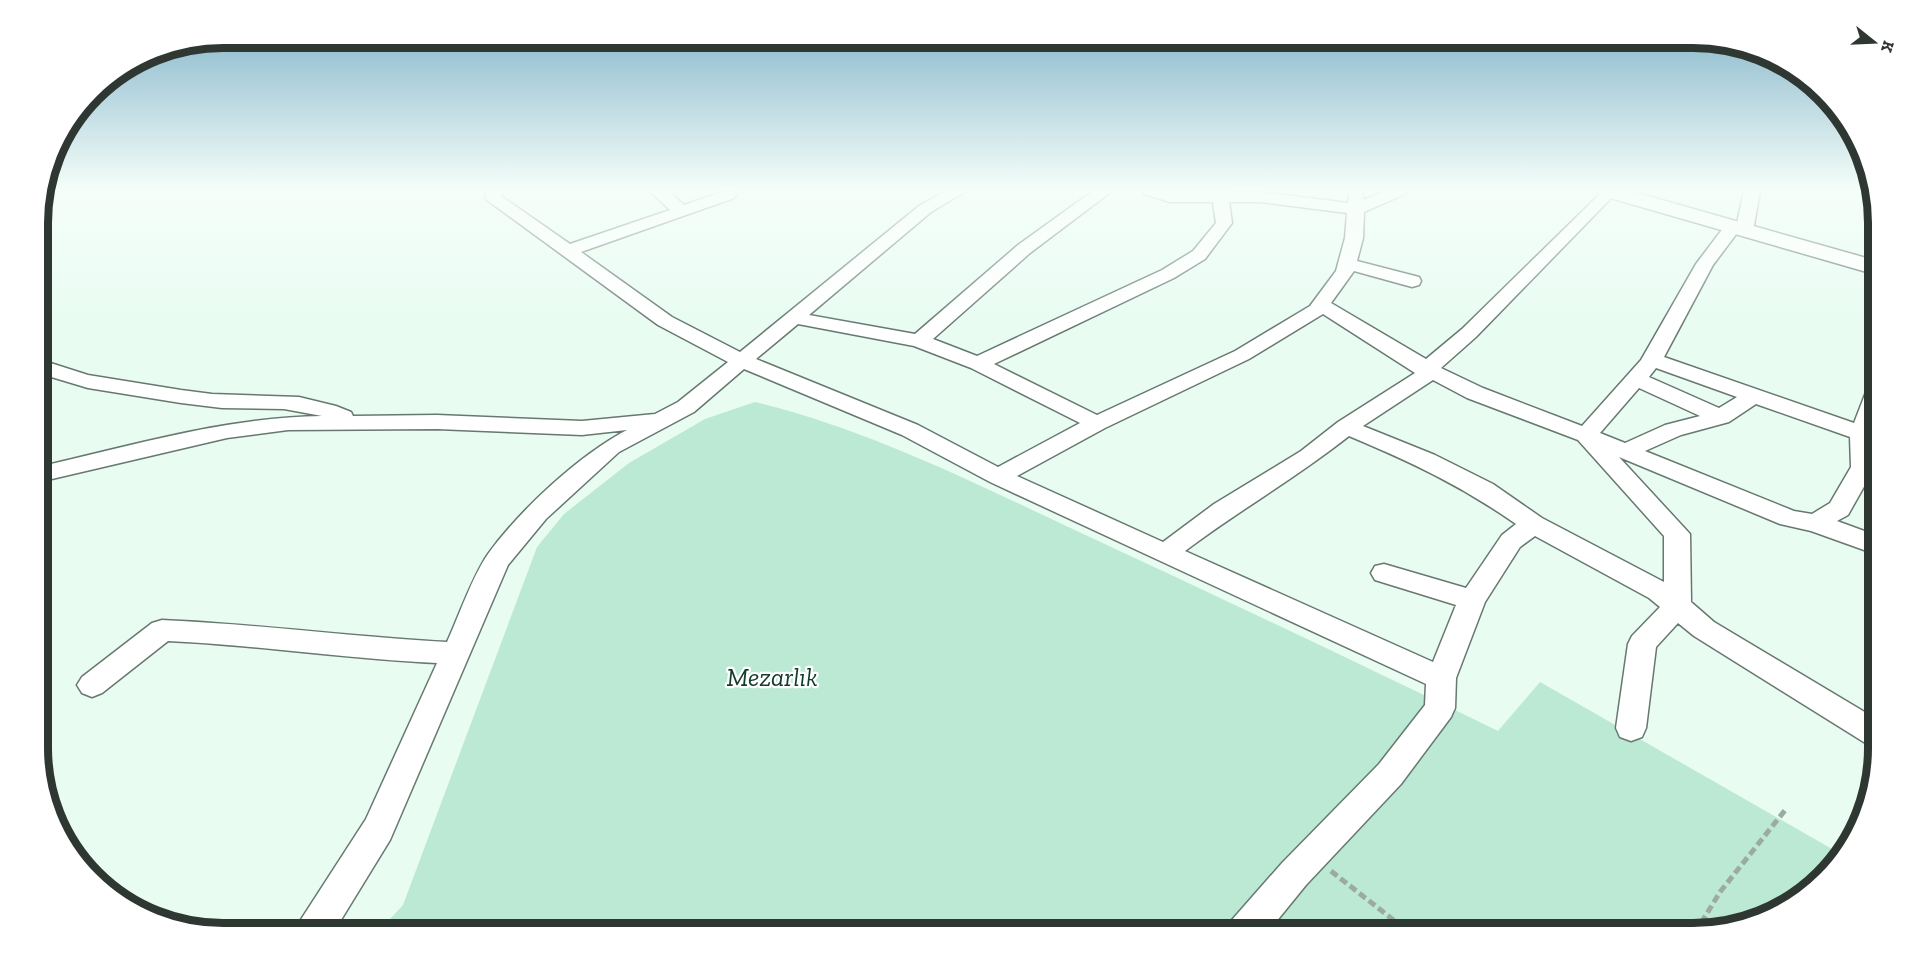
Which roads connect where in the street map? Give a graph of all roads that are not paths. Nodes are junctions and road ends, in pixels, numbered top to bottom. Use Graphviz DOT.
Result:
graph roads {
  1 [pos="548,236"];
  2 [pos="611,236"];
  3 [pos="892,236"];
  4 [pos="1041,236"];
  5 [pos="1214,236"];
  6 [pos="1354,236"];
  7 [pos="1565,236"];
  8 [pos="1732,236"];
  9 [pos="1765,236"];
  10 [pos="568,251"];
  11 [pos="1347,264"];
  12 [pos="1868,265"];
  13 [pos="1412,281"];
  14 [pos="1321,304"];
  15 [pos="795,317"];
  16 [pos="919,341"];
  17 [pos="1652,360"];
  18 [pos="742,361"];
  19 [pos="978,364"];
  20 [pos="48,368"];
  21 [pos="1427,369"];
  22 [pos="1636,379"];
  23 [pos="1754,396"];
  24 [pos="1868,416"];
  25 [pos="1721,417"];
  26 [pos="665,418"];
  27 [pos="352,421"];
  28 [pos="1097,423"];
  29 [pos="1346,427"];
  30 [pos="1861,433"];
  31 [pos="1586,435"];
  32 [pos="1625,451"];
  33 [pos="48,473"];
  34 [pos="998,477"];
  35 [pos="1816,523"];
  36 [pos="1533,524"];
  37 [pos="1868,542"];
  38 [pos="1167,552"];
  39 [pos="1384,573"];
  40 [pos="1472,600"];
  41 [pos="1677,606"];
  42 [pos="456,653"];
  43 [pos="1441,678"];
  44 [pos="92,685"];
  45 [pos="1631,728"];
  46 [pos="1868,729"];
  47 [pos="319,923"];
  48 [pos="1253,923"];
  1 -- 10 [label="street"];
  2 -- 10 [label="street"];
  3 -- 15 [label="street"];
  4 -- 16 [label="street"];
  5 -- 19 [label="street"];
  6 -- 11 [label="street"];
  7 -- 21 [label="street"];
  8 -- 17 [label="street"];
  9 -- 12 [label="main road"];
  10 -- 18 [label="street"];
  11 -- 13 [label="street"];
  11 -- 14 [label="street"];
  14 -- 21 [label="street"];
  14 -- 28 [label="street"];
  15 -- 16 [label="street"];
  15 -- 18 [label="street"];
  16 -- 19 [label="street"];
  17 -- 22 [label="street"];
  17 -- 23 [label="street"];
  18 -- 26 [label="street"];
  18 -- 34 [label="street"];
  19 -- 28 [label="street"];
  20 -- 27 [label="street"];
  21 -- 29 [label="street"];
  21 -- 31 [label="street"];
  22 -- 25 [label="street"];
  22 -- 31 [label="street"];
  23 -- 25 [label="street"];
  23 -- 30 [label="street"];
  24 -- 30 [label="street"];
  25 -- 32 [label="street"];
  26 -- 27 [label="street"];
  26 -- 42 [label="street"];
  27 -- 33 [label="street"];
  28 -- 34 [label="street"];
  29 -- 36 [label="street"];
  29 -- 38 [label="street"];
  30 -- 35 [label="street"];
  31 -- 32 [label="street"];
  31 -- 41 [label="street"];
  32 -- 35 [label="street"];
  34 -- 38 [label="street"];
  35 -- 37 [label="street"];
  36 -- 40 [label="street"];
  36 -- 41 [label="street"];
  38 -- 43 [label="street"];
  39 -- 40 [label="street"];
  40 -- 43 [label="street"];
  41 -- 45 [label="street"];
  41 -- 46 [label="street"];
  42 -- 44 [label="street"];
  42 -- 47 [label="street"];
  43 -- 48 [label="street"];
}
